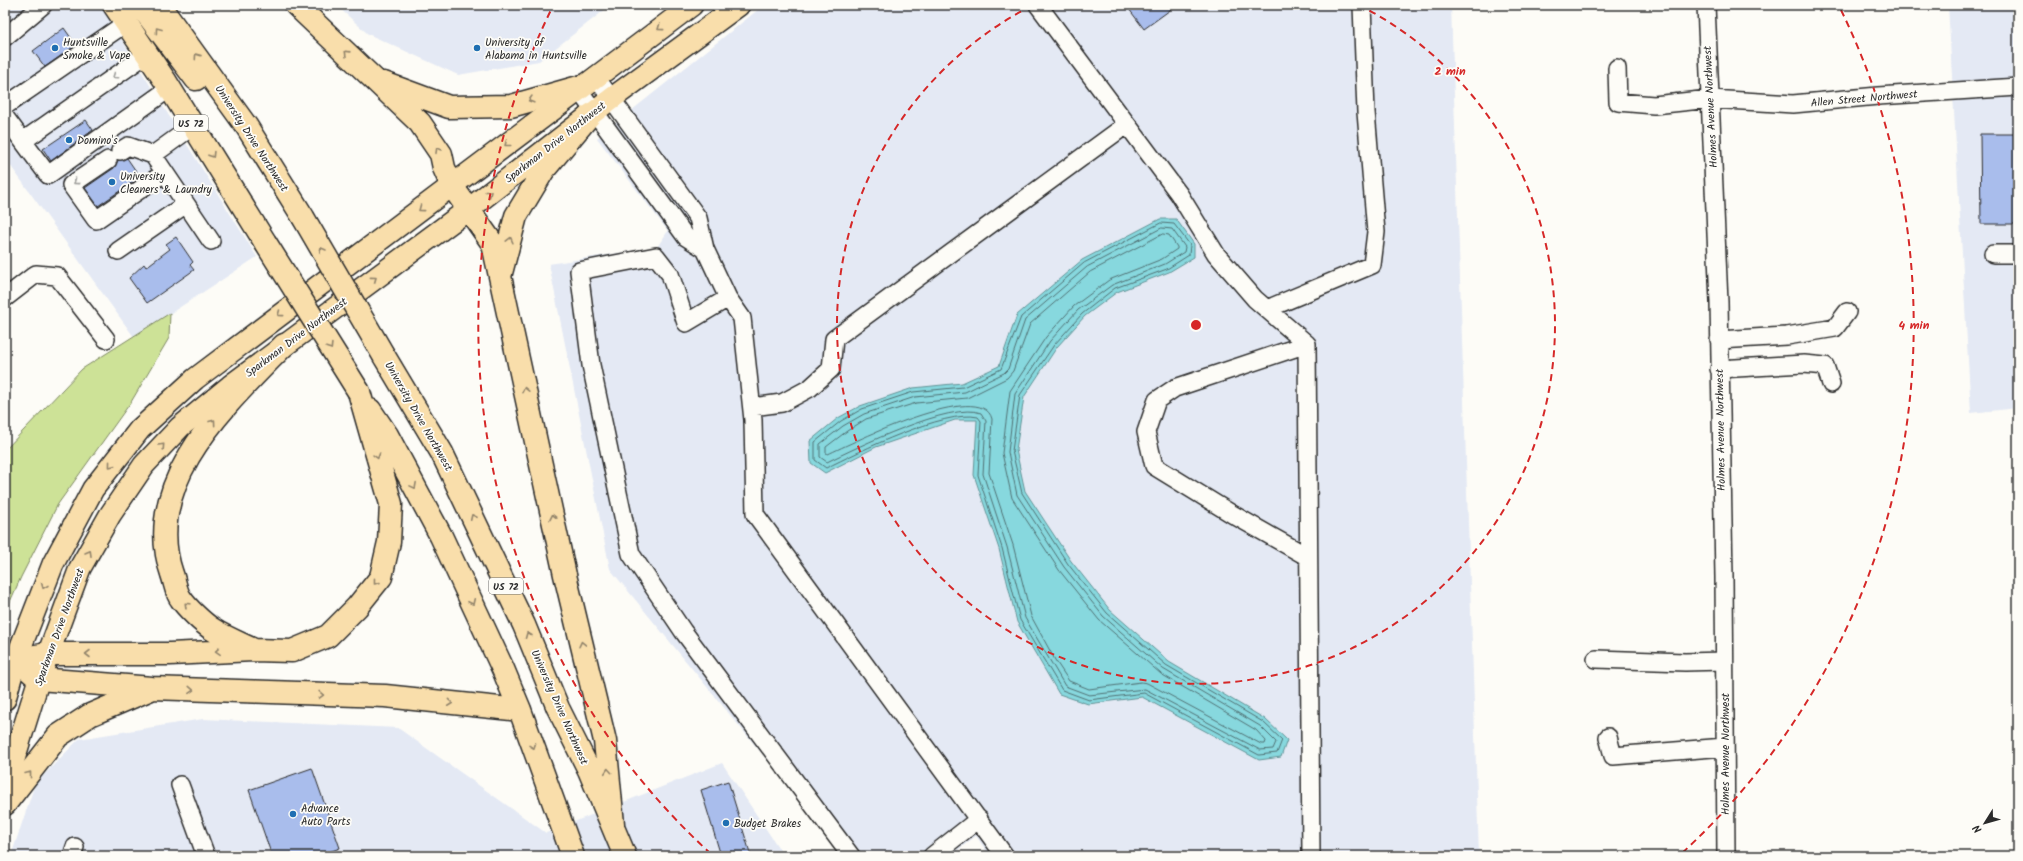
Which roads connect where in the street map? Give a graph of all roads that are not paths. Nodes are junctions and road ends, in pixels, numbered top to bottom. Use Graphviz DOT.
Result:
graph roads {
  1 [pos="43,5"];
  2 [pos="140,5"];
  3 [pos="159,5"];
  4 [pos="296,5"];
  5 [pos="692,5"];
  6 [pos="739,5"];
  7 [pos="1038,5"];
  8 [pos="1362,5"];
  9 [pos="1706,5"];
  10 [pos="117,11"];
  11 [pos="6,33"];
  12 [pos="147,54"];
  13 [pos="1617,68"];
  14 [pos="375,80"];
  15 [pos="585,84"];
  16 [pos="2018,87"];
  17 [pos="170,88"];
  18 [pos="611,99"];
  19 [pos="1710,99"];
  20 [pos="5,106"];
  21 [pos="233,108"];
  22 [pos="592,114"];
  23 [pos="5,117"];
  24 [pos="1126,125"];
  25 [pos="193,126"];
  26 [pos="23,141"];
  27 [pos="152,155"];
  28 [pos="164,173"];
  29 [pos="452,186"];
  30 [pos="186,204"];
  31 [pos="469,209"];
  32 [pos="211,241"];
  33 [pos="705,249"];
  34 [pos="118,251"];
  35 [pos="1993,254"];
  36 [pos="2018,254"];
  37 [pos="500,278"];
  38 [pos="5,298"];
  39 [pos="728,298"];
  40 [pos="1267,309"];
  41 [pos="1847,312"];
  42 [pos="106,339"];
  43 [pos="1719,340"];
  44 [pos="1307,344"];
  45 [pos="284,345"];
  46 [pos="1719,369"];
  47 [pos="1831,384"];
  48 [pos="359,392"];
  49 [pos="752,407"];
  50 [pos="1308,557"];
  51 [pos="254,650"];
  52 [pos="49,654"];
  53 [pos="1596,659"];
  54 [pos="16,660"];
  55 [pos="1724,661"];
  56 [pos="40,679"];
  57 [pos="152,688"];
  58 [pos="5,699"];
  59 [pos="520,710"];
  60 [pos="1608,737"];
  61 [pos="1725,747"];
  62 [pos="180,785"];
  63 [pos="5,788"];
  64 [pos="5,804"];
  65 [pos="979,819"];
  66 [pos="613,824"];
  67 [pos="206,856"];
  68 [pos="573,856"];
  69 [pos="625,856"];
  70 [pos="851,856"];
  71 [pos="932,856"];
  72 [pos="1005,856"];
  73 [pos="1310,856"];
  74 [pos="1726,856"];
  1 -- 11 [label="street"];
  21 -- 2 [label="highway, US 72, one-way"];
  21 -- 3 [label="highway, University Drive Northwest / US 72, one-way"];
  14 -- 4 [label="highway, one-way"];
  5 -- 15 [label="main road, one-way"];
  6 -- 18 [label="main road, Sparkman Drive Northwest"];
  7 -- 24 [label="street"];
  8 -- 40 [label="street"];
  9 -- 19 [label="street, Holmes Avenue Northwest"];
  10 -- 12 [label="highway, US 72"];
  10 -- 20 [label="street"];
  12 -- 17 [label="highway, US 72"];
  12 -- 26 [label="street, one-way"];
  13 -- 19 [label="street, Allen Street Northwest"];
  15 -- 14 [label="highway, one-way"];
  29 -- 14 [label="highway, one-way"];
  15 -- 18 [label="street"];
  15 -- 22 [label="street"];
  15 -- 29 [label="main road, one-way"];
  16 -- 19 [label="street, Allen Street Northwest"];
  17 -- 25 [label="highway, US 72"];
  17 -- 26 [label="street"];
  18 -- 22 [label="main road, Sparkman Drive Northwest"];
  18 -- 33 [label="street"];
  19 -- 43 [label="street, Holmes Avenue Northwest"];
  66 -- 21 [label="highway, University Drive Northwest / US 72, one-way, bridge"];
  31 -- 22 [label="main road, Sparkman Drive Northwest, one-way"];
  22 -- 33 [label="street"];
  37 -- 22 [label="highway, one-way"];
  23 -- 26 [label="street"];
  24 -- 40 [label="street"];
  24 -- 49 [label="street"];
  25 -- 27 [label="street"];
  25 -- 48 [label="highway, US 72, one-way, bridge"];
  27 -- 28 [label="street"];
  27 -- 28 [label="street, one-way"];
  28 -- 30 [label="street"];
  29 -- 31 [label="highway"];
  29 -- 54 [label="main road, one-way"];
  30 -- 32 [label="street"];
  30 -- 34 [label="street"];
  31 -- 37 [label="highway"];
  45 -- 31 [label="main road, Sparkman Drive Northwest, one-way"];
  33 -- 39 [label="street"];
  35 -- 36 [label="street"];
  66 -- 37 [label="highway, one-way"];
  38 -- 42 [label="street"];
  39 -- 49 [label="street"];
  39 -- 70 [label="street"];
  40 -- 44 [label="street"];
  41 -- 43 [label="street"];
  43 -- 46 [label="street, Holmes Avenue Northwest"];
  44 -- 50 [label="street"];
  44 -- 50 [label="street"];
  51 -- 45 [label="highway, one-way"];
  52 -- 45 [label="main road, Sparkman Drive Northwest, one-way"];
  46 -- 47 [label="street"];
  46 -- 55 [label="street, Holmes Avenue Northwest"];
  48 -- 51 [label="highway, one-way"];
  48 -- 59 [label="highway, US 72, one-way"];
  49 -- 65 [label="street"];
  50 -- 73 [label="street"];
  51 -- 52 [label="highway, one-way"];
  52 -- 54 [label="highway"];
  52 -- 56 [label="main road, Sparkman Drive Northwest"];
  53 -- 55 [label="street"];
  54 -- 56 [label="highway"];
  54 -- 58 [label="main road"];
  55 -- 61 [label="street, Holmes Avenue Northwest"];
  56 -- 57 [label="highway"];
  56 -- 63 [label="main road, Sparkman Drive Northwest"];
  57 -- 59 [label="highway, one-way"];
  64 -- 57 [label="highway, one-way"];
  59 -- 68 [label="highway, US 72, one-way"];
  60 -- 61 [label="street"];
  61 -- 74 [label="street, Holmes Avenue Northwest"];
  62 -- 67 [label="street"];
  65 -- 71 [label="street"];
  65 -- 72 [label="street"];
  66 -- 69 [label="highway, University Drive Northwest / US 72"];
}
